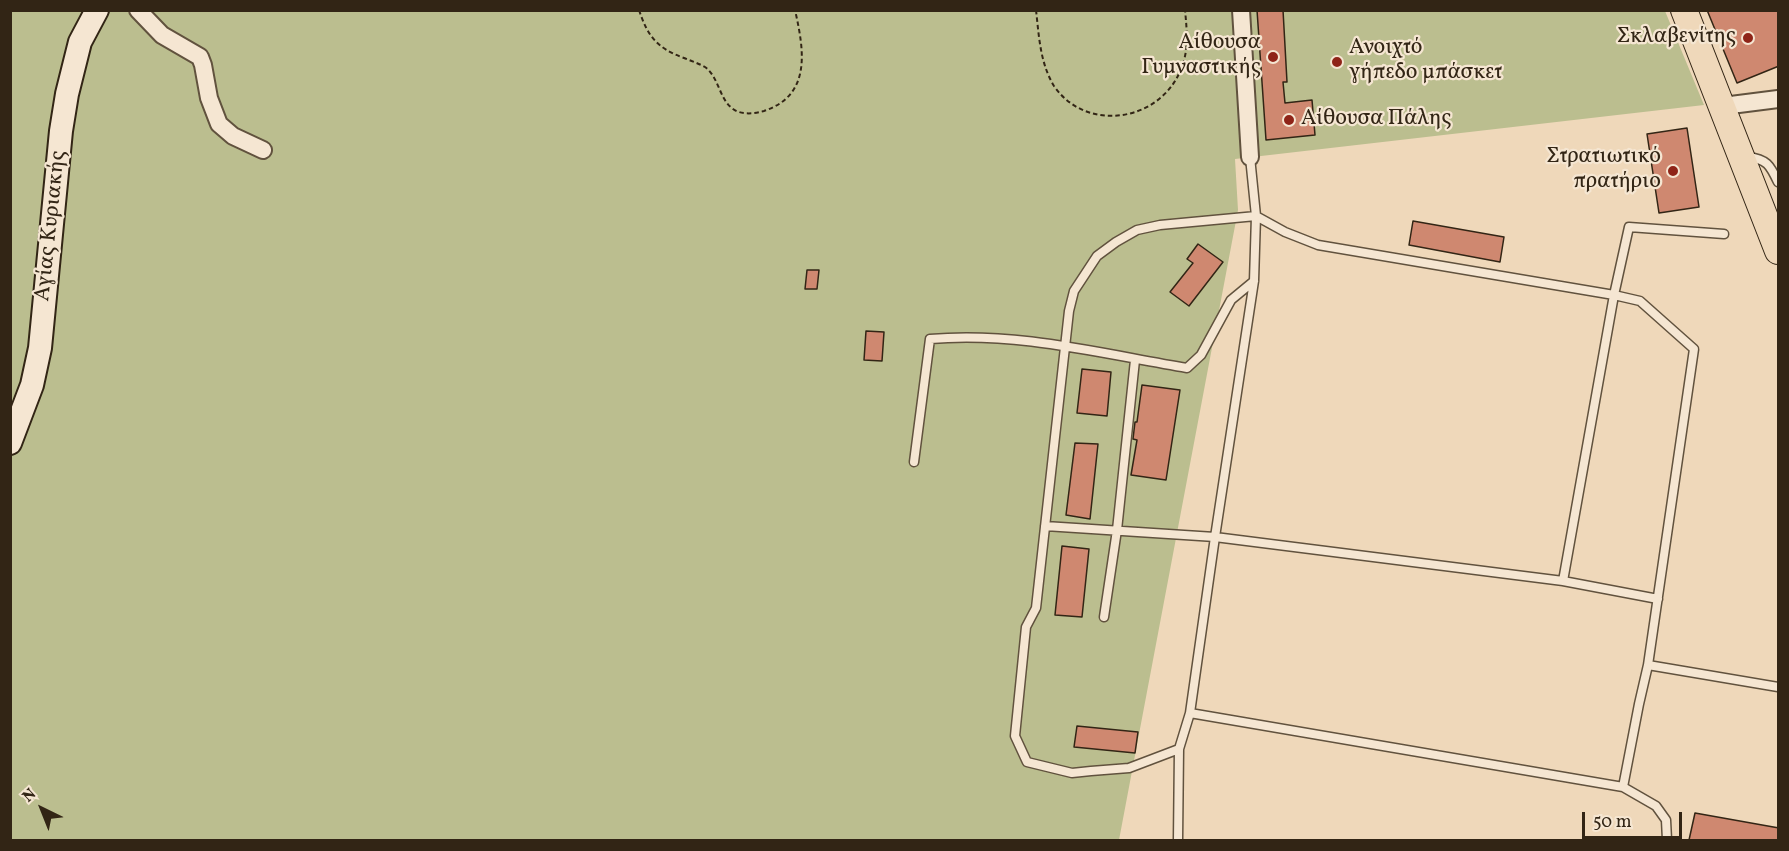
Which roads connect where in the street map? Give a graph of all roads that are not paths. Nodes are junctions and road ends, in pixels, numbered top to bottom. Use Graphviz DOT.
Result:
graph roads {
  1 [pos="97,10"];
  2 [pos="138,10"];
  3 [pos="1240,10"];
  4 [pos="1684,10"];
  5 [pos="1779,99"];
  6 [pos="1723,106"];
  7 [pos="263,150"];
  8 [pos="1742,157"];
  9 [pos="1250,158"];
  10 [pos="1779,182"];
  11 [pos="1256,216"];
  12 [pos="1724,234"];
  13 [pos="1777,242"];
  14 [pos="1254,281"];
  15 [pos="1614,295"];
  16 [pos="1064,346"];
  17 [pos="1135,360"];
  18 [pos="10,443"];
  19 [pos="914,462"];
  20 [pos="1045,526"];
  21 [pos="1117,530"];
  22 [pos="1215,537"];
  23 [pos="1563,581"];
  24 [pos="1658,599"];
  25 [pos="1104,617"];
  26 [pos="1648,665"];
  27 [pos="1779,687"];
  28 [pos="1190,713"];
  29 [pos="1179,749"];
  30 [pos="1623,787"];
  31 [pos="1178,840"];
  32 [pos="1667,840"];
  1 -- 18 [label="street, Αγίας Κυριακής"];
  2 -- 7 [label="street"];
  3 -- 9 [label="street"];
  4 -- 6 [label="main road"];
  5 -- 6 [label="street"];
  6 -- 8 [label="main road"];
  8 -- 10 [label="lane"];
  8 -- 13 [label="main road"];
  9 -- 11 [label="lane"];
  11 -- 14 [label="lane"];
  11 -- 15 [label="lane"];
  11 -- 16 [label="lane"];
  12 -- 15 [label="lane"];
  14 -- 17 [label="lane"];
  14 -- 22 [label="lane"];
  15 -- 23 [label="lane"];
  15 -- 24 [label="lane"];
  16 -- 17 [label="lane"];
  16 -- 19 [label="lane"];
  16 -- 20 [label="lane"];
  17 -- 21 [label="lane"];
  20 -- 21 [label="lane"];
  20 -- 29 [label="lane"];
  21 -- 22 [label="lane"];
  21 -- 25 [label="lane"];
  22 -- 23 [label="lane"];
  22 -- 28 [label="lane"];
  23 -- 24 [label="lane"];
  24 -- 26 [label="lane"];
  26 -- 27 [label="lane"];
  26 -- 30 [label="lane"];
  28 -- 29 [label="lane"];
  28 -- 30 [label="lane"];
  29 -- 31 [label="lane"];
  30 -- 32 [label="lane"];
}
